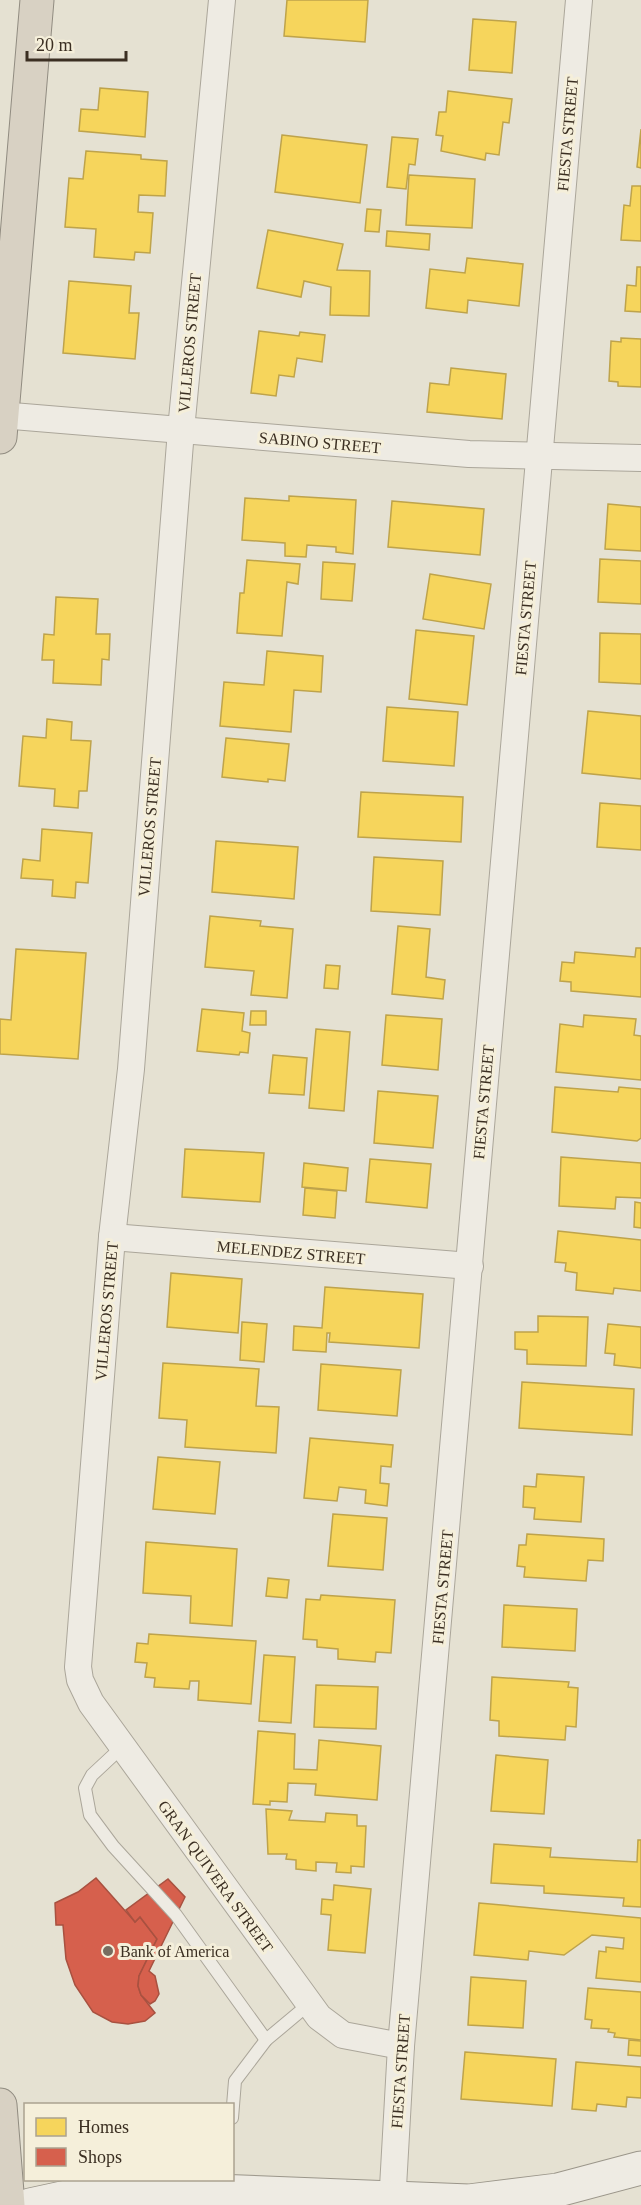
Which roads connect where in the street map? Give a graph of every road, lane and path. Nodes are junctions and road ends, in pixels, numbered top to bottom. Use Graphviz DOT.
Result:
graph roads {
  1 [pos="37,0"];
  2 [pos="222,0"];
  3 [pos="579,0"];
  4 [pos="1,422"];
  5 [pos="181,430"];
  6 [pos="539,457"];
  7 [pos="641,458"];
  8 [pos="112,1237"];
  9 [pos="470,1266"];
  10 [pos="77,1654"];
  11 [pos="122,1747"];
  12 [pos="309,2004"];
  13 [pos="266,2040"];
  14 [pos="401,2046"];
  15 [pos="233,2103"];
  16 [pos="0,2105"];
  17 [pos="641,2168"];
  18 [pos="230,2185"];
  19 [pos="392,2202"];
  20 [pos="8,2205"];
  21 [pos="30,2205"];
  1 -- 4 [label="highway"];
  2 -- 5 [label="street, VILLEROS STREET"];
  3 -- 6 [label="street, FIESTA STREET"];
  4 -- 5 [label="street, SABINO STREET"];
  5 -- 6 [label="street, SABINO STREET"];
  5 -- 8 [label="street, VILLEROS STREET"];
  6 -- 7 [label="street, SABINO STREET"];
  6 -- 9 [label="street, FIESTA STREET"];
  8 -- 9 [label="street, MELENDEZ STREET"];
  8 -- 10 [label="street, VILLEROS STREET"];
  9 -- 14 [label="street, FIESTA STREET"];
  10 -- 11 [label="street, GRAN QUIVERA STREET"];
  11 -- 12 [label="street, GRAN QUIVERA STREET"];
  11 -- 13 [label="lane"];
  12 -- 13 [label="lane"];
  12 -- 14 [label="street, GRAN QUIVERA STREET"];
  13 -- 15 [label="lane"];
  14 -- 19 [label="street, FIESTA STREET"];
  16 -- 20 [label="highway"];
  17 -- 19 [label="main road"];
  18 -- 19 [label="main road"];
  18 -- 21 [label="main road"];
}
